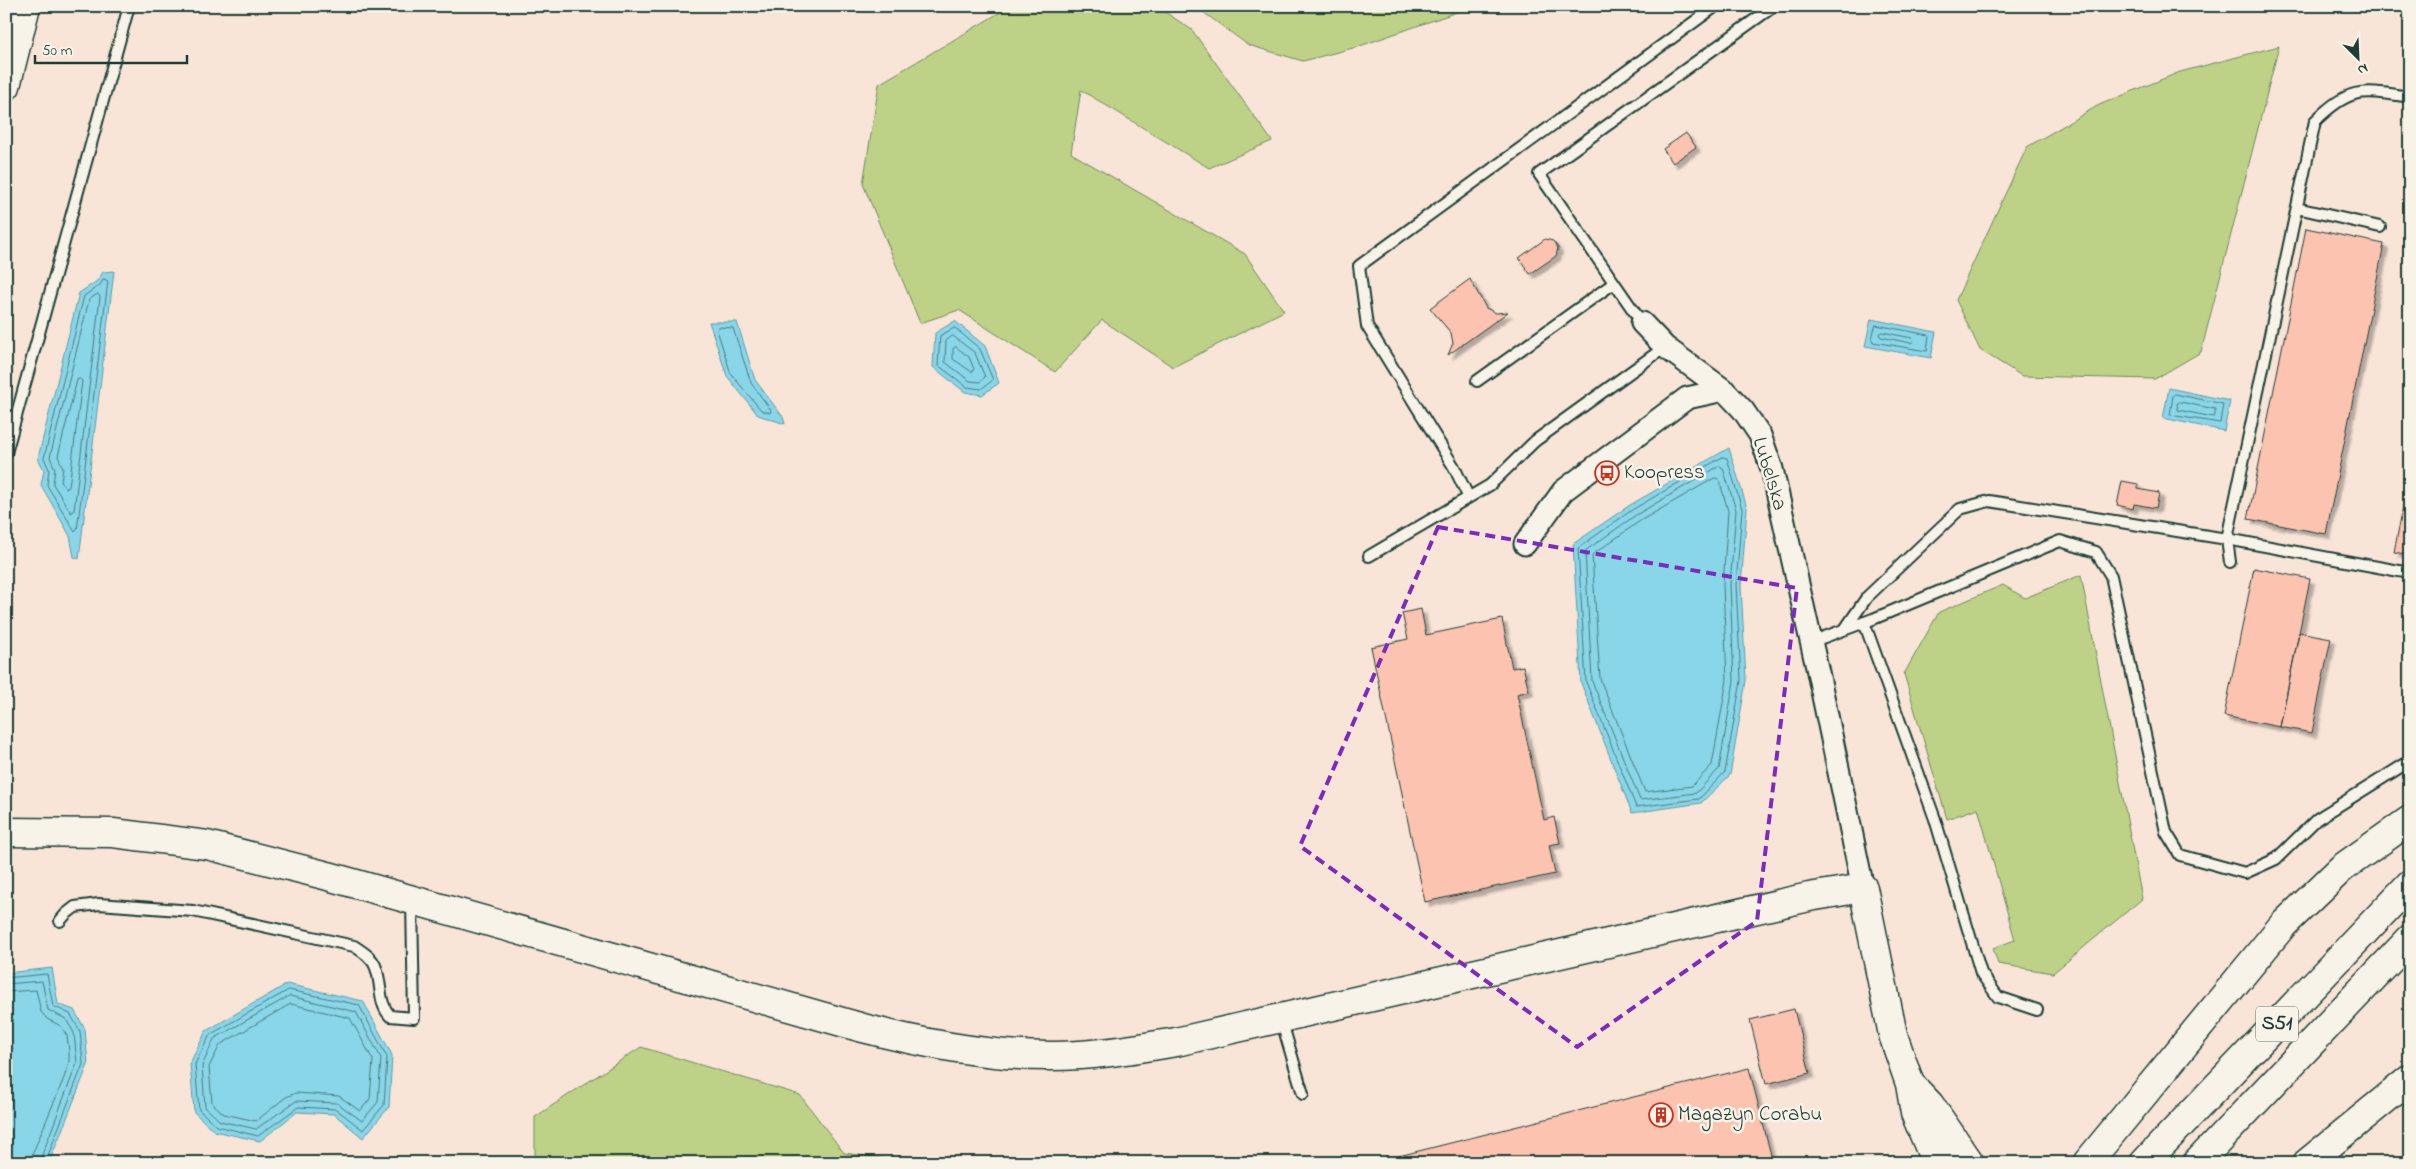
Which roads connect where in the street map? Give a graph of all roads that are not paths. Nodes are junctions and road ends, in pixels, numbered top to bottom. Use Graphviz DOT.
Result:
graph roads {
  1 [pos="26,6"];
  2 [pos="129,6"];
  3 [pos="1716,6"];
  4 [pos="1774,6"];
  5 [pos="6,86"];
  6 [pos="2410,97"];
  7 [pos="2297,208"];
  8 [pos="2380,227"];
  9 [pos="1614,283"];
  10 [pos="1642,323"];
  11 [pos="1665,347"];
  12 [pos="1478,381"];
  13 [pos="1724,390"];
  14 [pos="6,453"];
  15 [pos="1468,496"];
  16 [pos="2227,539"];
  17 [pos="1525,544"];
  18 [pos="1369,556"];
  19 [pos="2230,562"];
  20 [pos="2410,573"];
  21 [pos="1864,622"];
  22 [pos="1846,629"];
  23 [pos="1811,642"];
  24 [pos="2410,761"];
  25 [pos="2410,820"];
  26 [pos="6,832"];
  27 [pos="2410,884"];
  28 [pos="1863,888"];
  29 [pos="412,900"];
  30 [pos="60,921"];
  31 [pos="2410,939"];
  32 [pos="2037,1010"];
  33 [pos="1281,1018"];
  34 [pos="2410,1079"];
  35 [pos="1910,1084"];
  36 [pos="1303,1094"];
  37 [pos="1936,1163"];
  38 [pos="1970,1163"];
  39 [pos="2087,1163"];
  40 [pos="2144,1163"];
  41 [pos="2197,1163"];
  42 [pos="2307,1163"];
  1 -- 5 [label="main road"];
  2 -- 14 [label="lane"];
  3 -- 15 [label="lane"];
  4 -- 9 [label="lane"];
  6 -- 7 [label="lane"];
  7 -- 8 [label="lane"];
  7 -- 16 [label="lane"];
  9 -- 10 [label="lane"];
  9 -- 12 [label="lane"];
  10 -- 11 [label="street, Lubelska"];
  11 -- 13 [label="street, Lubelska"];
  11 -- 15 [label="lane"];
  13 -- 17 [label="street"];
  13 -- 23 [label="street, Lubelska"];
  15 -- 18 [label="lane"];
  16 -- 19 [label="lane"];
  16 -- 20 [label="lane"];
  16 -- 22 [label="lane"];
  21 -- 22 [label="lane"];
  21 -- 24 [label="lane"];
  21 -- 32 [label="lane"];
  22 -- 23 [label="lane"];
  23 -- 28 [label="street, Lubelska"];
  25 -- 39 [label="main road"];
  26 -- 29 [label="main road"];
  27 -- 40 [label="main road, S51"];
  28 -- 33 [label="main road"];
  28 -- 35 [label="main road"];
  29 -- 30 [label="lane"];
  29 -- 33 [label="main road"];
  31 -- 41 [label="main road, S51"];
  33 -- 36 [label="lane"];
  34 -- 42 [label="main road"];
  35 -- 37 [label="main road"];
  35 -- 38 [label="main road"];
}
